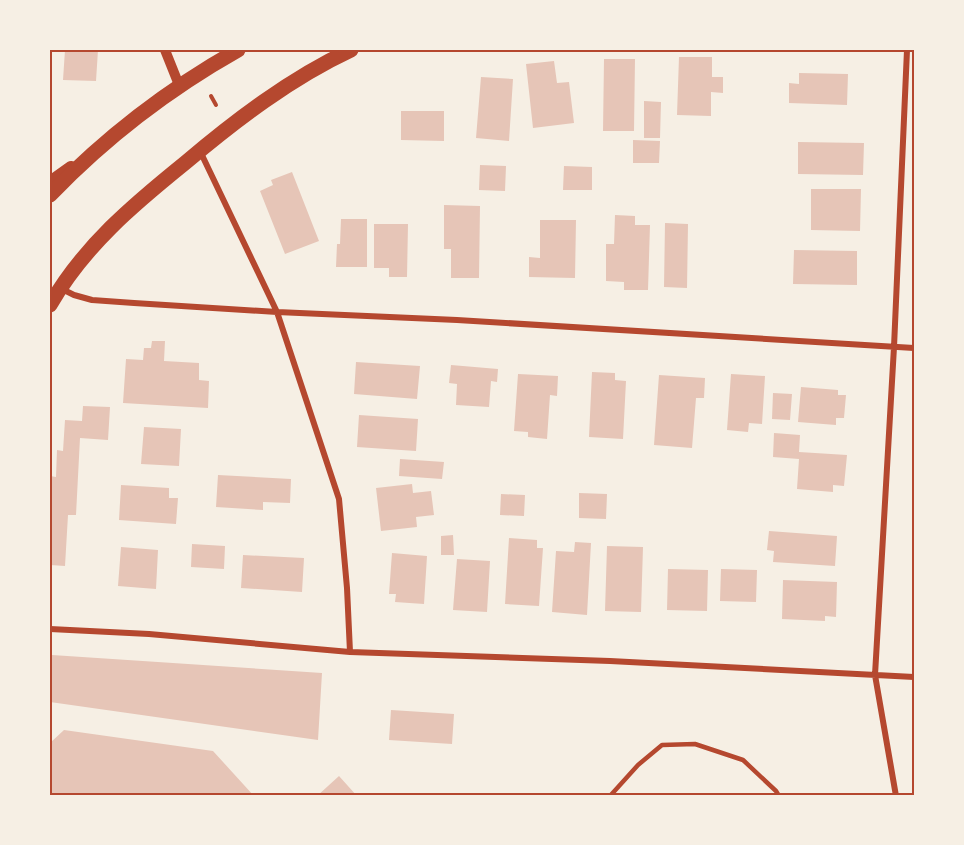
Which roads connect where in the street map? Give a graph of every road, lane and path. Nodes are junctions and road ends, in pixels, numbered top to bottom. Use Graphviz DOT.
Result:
graph roads {
  1 [pos="165,50"];
  2 [pos="238,50"];
  3 [pos="351,50"];
  4 [pos="907,50"];
  5 [pos="179,85"];
  6 [pos="211,96"];
  7 [pos="216,105"];
  8 [pos="200,150"];
  9 [pos="94,151"];
  10 [pos="50,182"];
  11 [pos="50,195"];
  12 [pos="55,290"];
  13 [pos="50,305"];
  14 [pos="278,312"];
  15 [pos="894,347"];
  16 [pos="915,348"];
  17 [pos="50,629"];
  18 [pos="350,652"];
  19 [pos="875,675"];
  20 [pos="915,677"];
  21 [pos="610,795"];
  22 [pos="779,795"];
  23 [pos="896,795"];
  1 -- 5 [label="street"];
  2 -- 5 [label="main road"];
  3 -- 8 [label="main road"];
  4 -- 15 [label="street"];
  5 -- 9 [label="main road"];
  6 -- 7 [label="path"];
  8 -- 12 [label="main road"];
  8 -- 14 [label="street"];
  9 -- 10 [label="main road"];
  9 -- 11 [label="main road"];
  12 -- 13 [label="main road"];
  12 -- 14 [label="street"];
  14 -- 15 [label="street"];
  14 -- 18 [label="street"];
  15 -- 16 [label="street"];
  15 -- 19 [label="street"];
  17 -- 18 [label="street"];
  18 -- 19 [label="street"];
  19 -- 20 [label="street"];
  19 -- 23 [label="street"];
  21 -- 22 [label="lane"];
}
